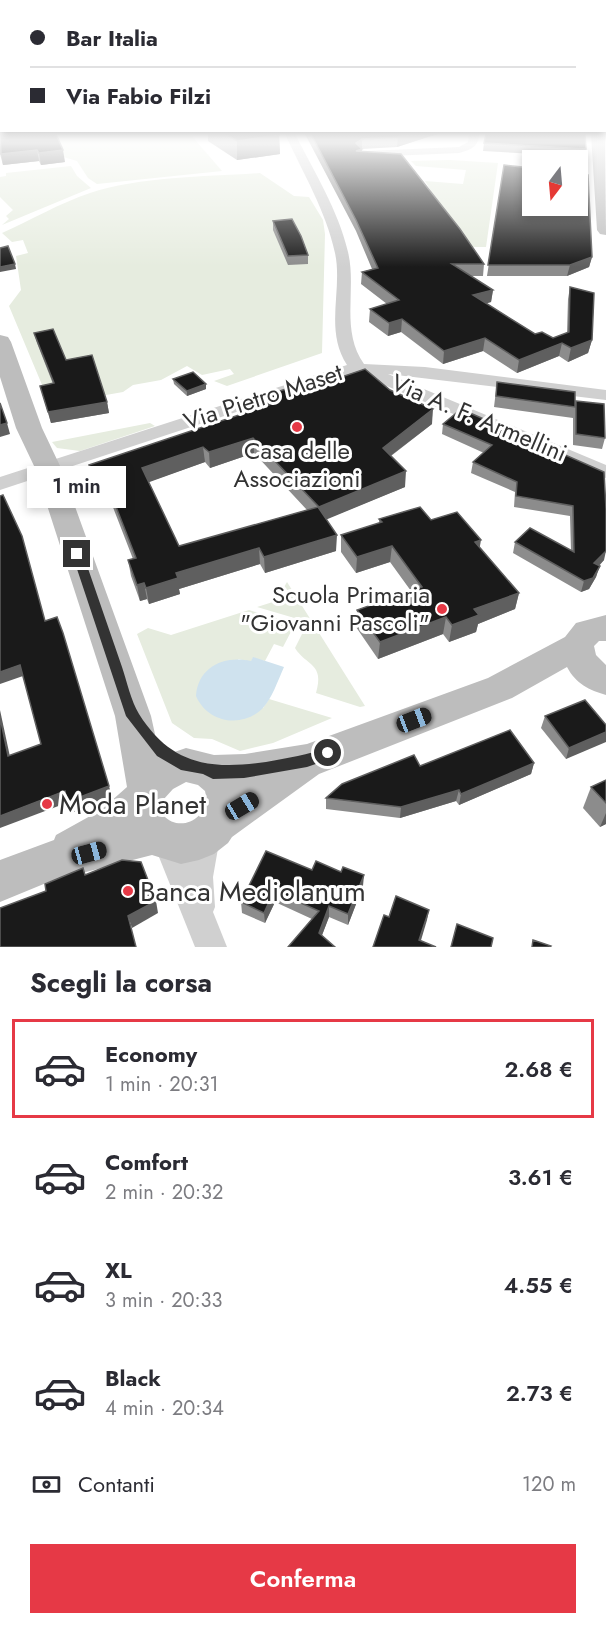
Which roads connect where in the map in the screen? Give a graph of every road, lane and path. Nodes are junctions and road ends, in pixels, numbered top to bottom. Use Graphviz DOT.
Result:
graph roads {
  1 [pos="310,178"];
  2 [pos="603,178"];
  3 [pos="606,230"];
  4 [pos="342,339"];
  5 [pos="0,344"];
  6 [pos="347,370"];
  7 [pos="425,372"];
  8 [pos="416,390"];
  9 [pos="606,396"];
  10 [pos="48,468"];
  11 [pos="606,472"];
  12 [pos="0,484"];
  13 [pos="597,646"];
  14 [pos="133,716"];
  15 [pos="307,761"];
  16 [pos="200,769"];
  17 [pos="173,821"];
  18 [pos="0,881"];
  19 [pos="206,934"];
  1 -- 4 [label="street"];
  2 -- 3 [label="street"];
  4 -- 6 [label="street"];
  4 -- 6 [label="street"];
  5 -- 10 [label="street"];
  6 -- 7 [label="street, Via Pietro Maset"];
  6 -- 8 [label="street, Via A. F. Armellini"];
  6 -- 10 [label="street, Via Pietro Maset"];
  7 -- 8 [label="street"];
  7 -- 9 [label="street, Via Pietro Maset"];
  8 -- 11 [label="street, Via A. F. Armellini"];
  10 -- 12 [label="street, Via Pietro Maset"];
  10 -- 14 [label="street"];
  13 -- 15 [label="street"];
  14 -- 16 [label="street"];
  14 -- 17 [label="street"];
  15 -- 16 [label="street"];
  15 -- 17 [label="street"];
  16 -- 17 [label="street"];
  16 -- 17 [label="street"];
  17 -- 18 [label="street"];
  17 -- 19 [label="street"];
}
